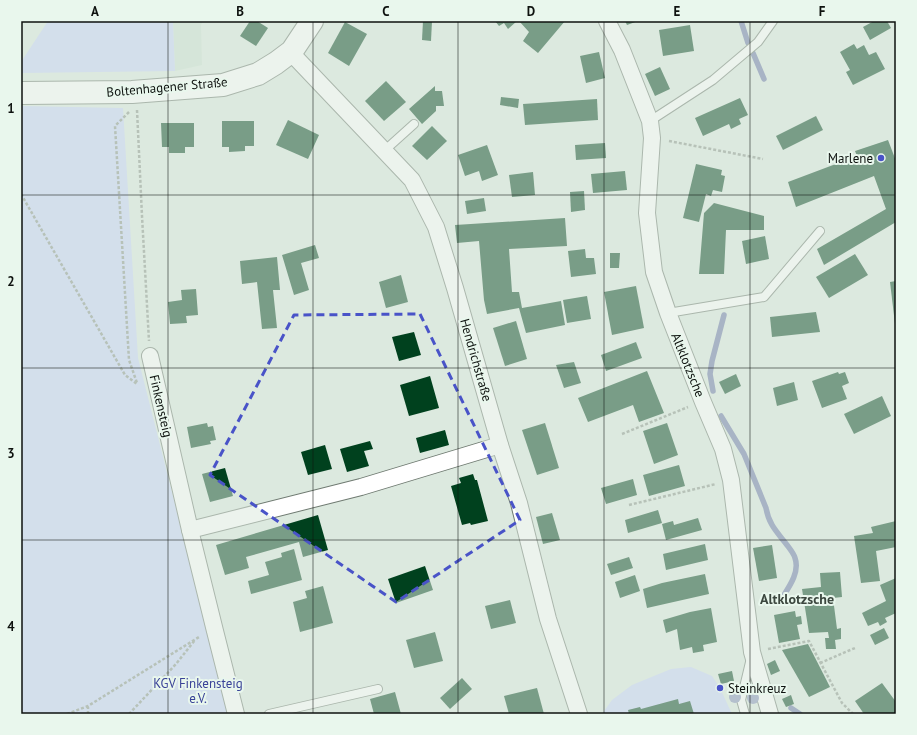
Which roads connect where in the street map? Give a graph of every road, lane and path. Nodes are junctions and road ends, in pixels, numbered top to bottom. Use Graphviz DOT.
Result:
graph roads {
  1 [pos="312,21"];
  2 [pos="607,21"];
  3 [pos="772,21"];
  4 [pos="292,51"];
  5 [pos="21,93"];
  6 [pos="650,121"];
  7 [pos="414,124"];
  8 [pos="652,138"];
  9 [pos="384,151"];
  10 [pos="763,159"];
  11 [pos="21,194"];
  12 [pos="820,231"];
  13 [pos="668,313"];
  14 [pos="150,356"];
  15 [pos="703,402"];
  16 [pos="622,434"];
  17 [pos="500,445"];
  18 [pos="731,480"];
  19 [pos="629,505"];
  20 [pos="190,530"];
  21 [pos="215,632"];
  22 [pos="197,638"];
  23 [pos="855,648"];
  24 [pos="760,651"];
  25 [pos="820,663"];
  26 [pos="378,689"];
  27 [pos="88,706"];
  28 [pos="67,714"];
  29 [pos="88,714"];
  30 [pos="129,714"];
  31 [pos="236,714"];
  32 [pos="269,714"];
  33 [pos="579,714"];
  34 [pos="745,714"];
  35 [pos="770,714"];
  36 [pos="853,714"];
  1 -- 4 [label="street, Boltenhagener Straße"];
  2 -- 6 [label="street, Altklotzsche"];
  3 -- 6 [label="lane"];
  4 -- 5 [label="street, Boltenhagener Straße"];
  4 -- 9 [label="street, Hendrichstraße"];
  6 -- 8 [label="street, Altklotzsche"];
  7 -- 9 [label="lane"];
  8 -- 10 [label="path"];
  8 -- 13 [label="street, Altklotzsche"];
  9 -- 17 [label="street, Hendrichstraße"];
  11 -- 14 [label="path, Finkensteig"];
  12 -- 13 [label="lane"];
  13 -- 15 [label="street, Altklotzsche"];
  14 -- 20 [label="street, Finkensteig"];
  15 -- 16 [label="path"];
  15 -- 18 [label="street, Altklotzsche"];
  17 -- 20 [label="street"];
  17 -- 33 [label="street, Hendrichstraße"];
  18 -- 19 [label="path"];
  18 -- 24 [label="street, Altklotzsche"];
  20 -- 21 [label="street, Finkensteig"];
  21 -- 22 [label="path"];
  21 -- 31 [label="street, Finkensteig"];
  22 -- 27 [label="path"];
  22 -- 30 [label="path"];
  23 -- 25 [label="path"];
  24 -- 25 [label="path"];
  24 -- 34 [label="lane"];
  24 -- 35 [label="street, Altklotzsche"];
  25 -- 36 [label="path"];
  26 -- 32 [label="lane"];
  27 -- 28 [label="path"];
  27 -- 29 [label="path"];
}
